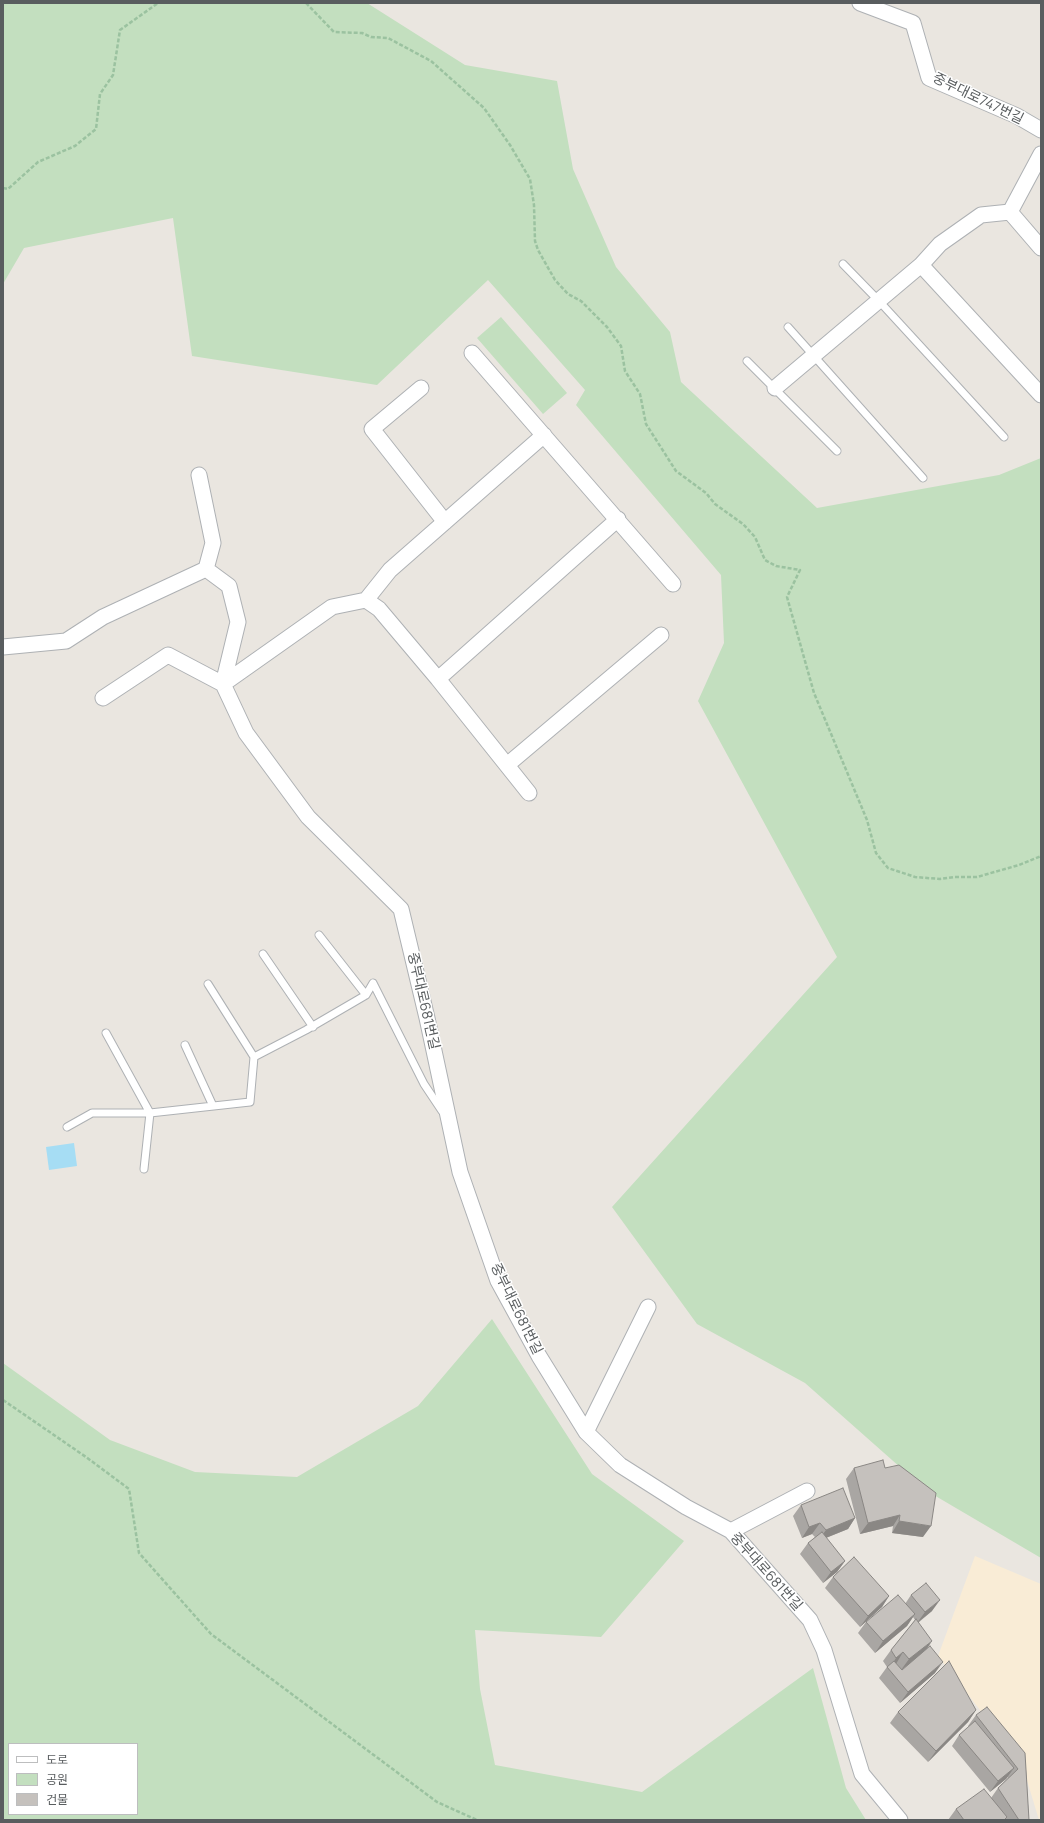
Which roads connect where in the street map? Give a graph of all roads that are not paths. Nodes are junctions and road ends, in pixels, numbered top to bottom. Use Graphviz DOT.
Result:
graph roads {
  1 [pos="860,3"];
  2 [pos="1041,130"];
  3 [pos="1041,154"];
  4 [pos="1010,212"];
  5 [pos="1041,248"];
  6 [pos="843,264"];
  7 [pos="921,265"];
  8 [pos="879,301"];
  9 [pos="788,327"];
  10 [pos="472,352"];
  11 [pos="813,356"];
  12 [pos="747,361"];
  13 [pos="420,388"];
  14 [pos="775,388"];
  15 [pos="1041,395"];
  16 [pos="544,435"];
  17 [pos="1004,437"];
  18 [pos="837,451"];
  19 [pos="199,475"];
  20 [pos="923,478"];
  21 [pos="618,520"];
  22 [pos="445,522"];
  23 [pos="206,569"];
  24 [pos="673,584"];
  25 [pos="366,600"];
  26 [pos="660,635"];
  27 [pos="3,647"];
  28 [pos="438,679"];
  29 [pos="223,684"];
  30 [pos="103,698"];
  31 [pos="507,765"];
  32 [pos="529,793"];
  33 [pos="319,935"];
  34 [pos="263,954"];
  35 [pos="208,984"];
  36 [pos="366,995"];
  37 [pos="313,1027"];
  38 [pos="106,1033"];
  39 [pos="185,1045"];
  40 [pos="254,1057"];
  41 [pos="214,1106"];
  42 [pos="150,1113"];
  43 [pos="449,1121"];
  44 [pos="67,1127"];
  45 [pos="144,1169"];
  46 [pos="648,1307"];
  47 [pos="586,1432"];
  48 [pos="807,1491"];
  49 [pos="730,1531"];
  50 [pos="900,1820"];
  1 -- 2 [label="street, 중부대로747번길"];
  3 -- 4 [label="street"];
  4 -- 5 [label="street"];
  4 -- 7 [label="street"];
  6 -- 8 [label="lane"];
  7 -- 8 [label="street"];
  7 -- 15 [label="street"];
  8 -- 11 [label="street"];
  8 -- 17 [label="lane"];
  9 -- 11 [label="lane"];
  10 -- 16 [label="street"];
  11 -- 14 [label="street"];
  11 -- 20 [label="lane"];
  12 -- 14 [label="lane"];
  13 -- 22 [label="street"];
  14 -- 18 [label="lane"];
  16 -- 21 [label="street"];
  16 -- 22 [label="street"];
  19 -- 23 [label="street"];
  21 -- 24 [label="street"];
  21 -- 28 [label="street"];
  22 -- 25 [label="street"];
  23 -- 27 [label="street"];
  23 -- 29 [label="street"];
  25 -- 28 [label="street"];
  25 -- 29 [label="street"];
  26 -- 31 [label="street"];
  28 -- 31 [label="street"];
  29 -- 30 [label="street"];
  29 -- 43 [label="street, 중부대로681번길"];
  31 -- 32 [label="street"];
  33 -- 36 [label="lane"];
  34 -- 37 [label="lane"];
  35 -- 40 [label="lane"];
  36 -- 37 [label="lane"];
  36 -- 43 [label="lane"];
  37 -- 40 [label="lane"];
  38 -- 42 [label="lane"];
  39 -- 41 [label="lane"];
  40 -- 41 [label="lane"];
  41 -- 42 [label="lane"];
  42 -- 44 [label="lane"];
  42 -- 45 [label="lane"];
  43 -- 47 [label="street, 중부대로681번길"];
  46 -- 47 [label="street"];
  47 -- 49 [label="street, 중부대로681번길"];
  48 -- 49 [label="street"];
  49 -- 50 [label="street, 중부대로681번길"];
}
